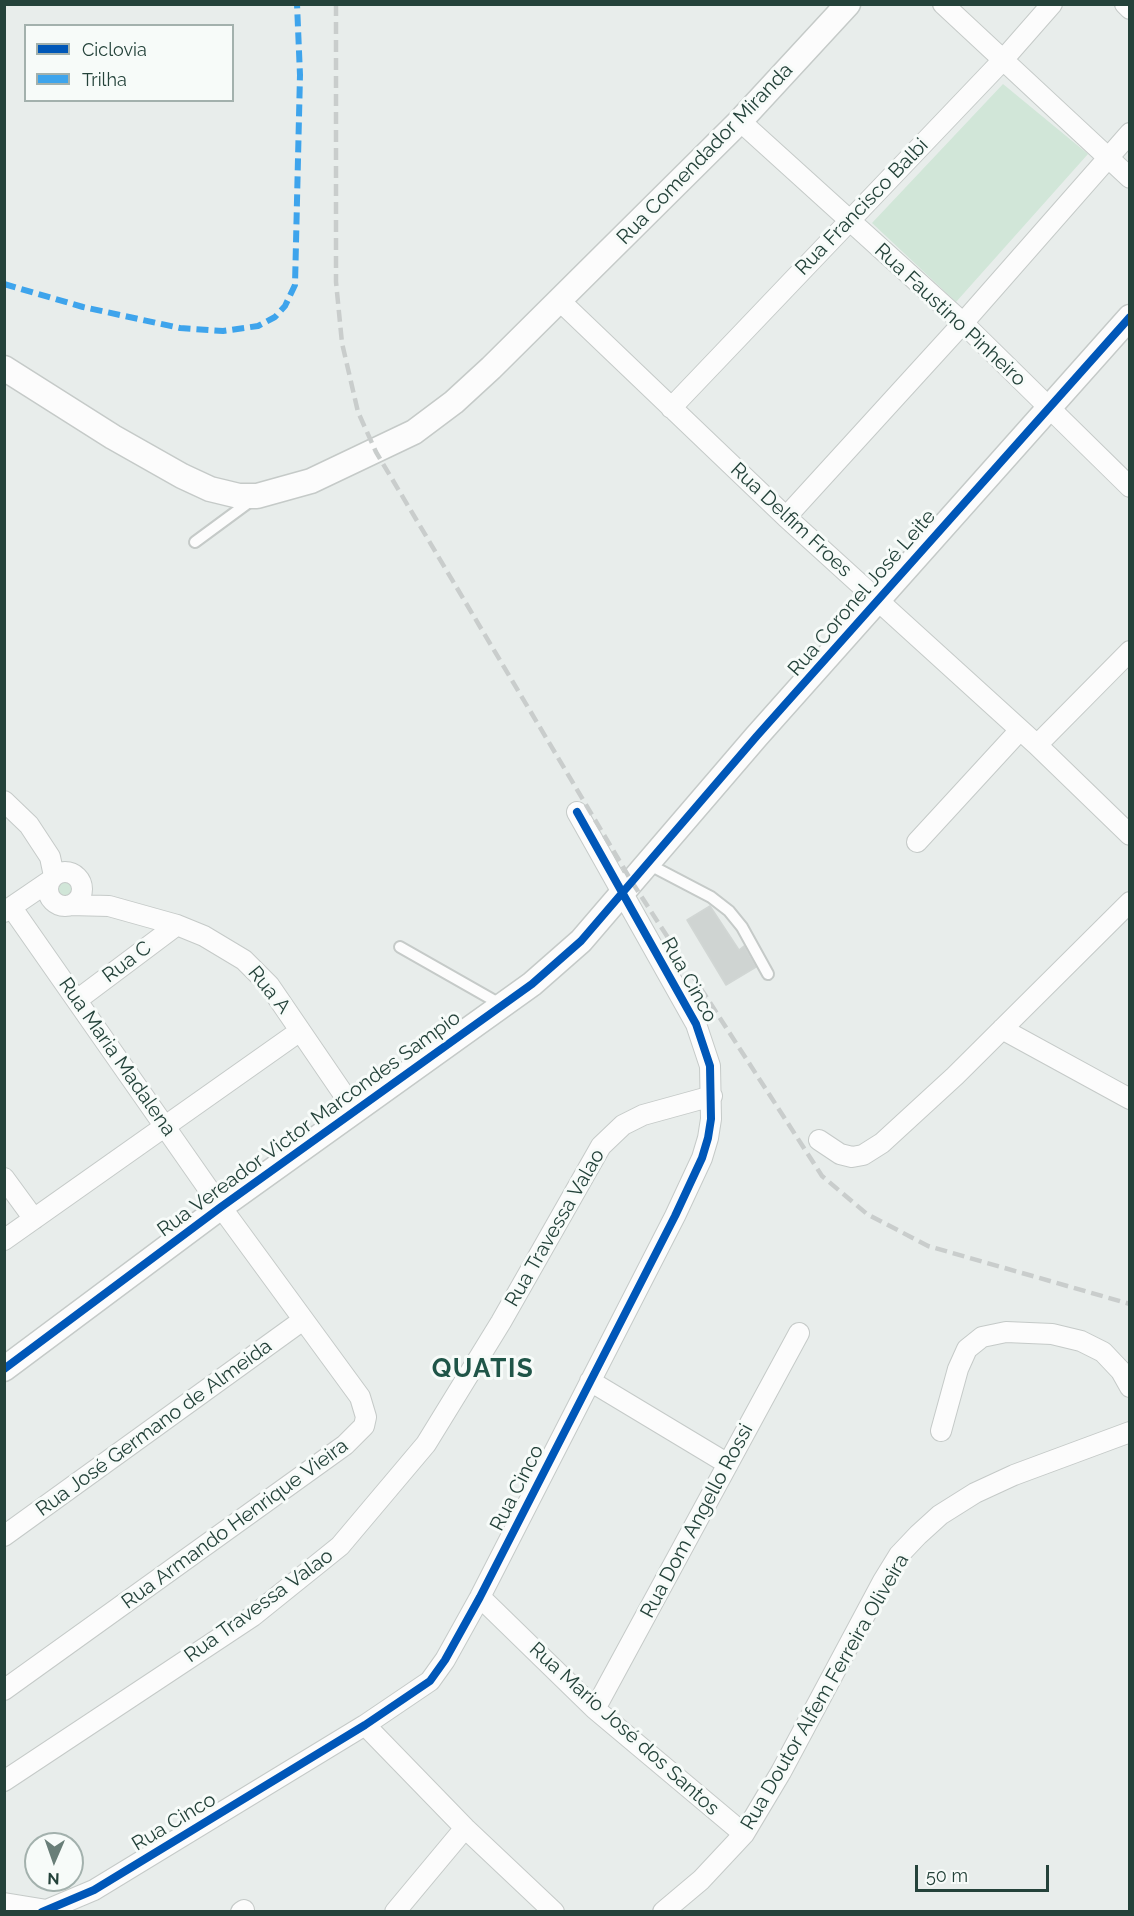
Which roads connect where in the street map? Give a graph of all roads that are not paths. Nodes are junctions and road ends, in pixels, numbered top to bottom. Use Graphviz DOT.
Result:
graph roads {
  1 [pos="848,4"];
  2 [pos="943,4"];
  3 [pos="1052,4"];
  4 [pos="1125,4"];
  5 [pos="1130,9"];
  6 [pos="1002,61"];
  7 [pos="740,121"];
  8 [pos="1130,133"];
  9 [pos="1106,157"];
  10 [pos="1130,178"];
  11 [pos="849,221"];
  12 [pos="559,300"];
  13 [pos="1130,317"];
  14 [pos="963,323"];
  15 [pos="4,368"];
  16 [pos="671,408"];
  17 [pos="1047,408"];
  18 [pos="1130,487"];
  19 [pos="257,496"];
  20 [pos="786,518"];
  21 [pos="195,543"];
  22 [pos="878,599"];
  23 [pos="1130,651"];
  24 [pos="1020,730"];
  25 [pos="1037,745"];
  26 [pos="6,805"];
  27 [pos="577,812"];
  28 [pos="1130,835"];
  29 [pos="917,842"];
  30 [pos="648,864"];
  31 [pos="61,874"];
  32 [pos="622,894"];
  33 [pos="1130,902"];
  34 [pos="64,905"];
  35 [pos="109,906"];
  36 [pos="12,908"];
  37 [pos="177,925"];
  38 [pos="400,947"];
  39 [pos="768,974"];
  40 [pos="77,1000"];
  41 [pos="502,1005"];
  42 [pos="1002,1029"];
  43 [pos="300,1031"];
  44 [pos="712,1096"];
  45 [pos="1130,1099"];
  46 [pos="355,1112"];
  47 [pos="166,1125"];
  48 [pos="819,1140"];
  49 [pos="4,1178"];
  50 [pos="221,1207"];
  51 [pos="34,1219"];
  52 [pos="4,1240"];
  53 [pos="303,1320"];
  54 [pos="799,1333"];
  55 [pos="4,1369"];
  56 [pos="590,1381"];
  57 [pos="1130,1387"];
  58 [pos="941,1431"];
  59 [pos="1130,1432"];
  60 [pos="728,1464"];
  61 [pos="4,1536"];
  62 [pos="480,1597"];
  63 [pos="4,1690"];
  64 [pos="595,1709"];
  65 [pos="365,1725"];
  66 [pos="4,1781"];
  67 [pos="465,1828"];
  68 [pos="744,1834"];
  69 [pos="94,1890"];
  70 [pos="4,1903"];
  71 [pos="45,1911"];
  72 [pos="75,1911"];
  73 [pos="395,1911"];
  74 [pos="554,1911"];
  75 [pos="663,1911"];
  1 -- 7 [label="street, Rua Comendador Miranda"];
  2 -- 6 [label="street"];
  3 -- 6 [label="street, Rua Francisco Balbi"];
  4 -- 5 [label="street"];
  6 -- 9 [label="street"];
  6 -- 11 [label="street, Rua Francisco Balbi"];
  7 -- 11 [label="street, Rua Faustino Pinheiro"];
  7 -- 12 [label="street, Rua Comendador Miranda"];
  8 -- 9 [label="street"];
  9 -- 10 [label="street"];
  9 -- 14 [label="street"];
  11 -- 14 [label="street, Rua Faustino Pinheiro"];
  11 -- 16 [label="street, Rua Francisco Balbi"];
  12 -- 16 [label="street, Rua Delfim Froes"];
  12 -- 19 [label="street, Rua Comendador Miranda"];
  13 -- 17 [label="street, Rua Coronel José Leite"];
  14 -- 17 [label="street, Rua Faustino Pinheiro"];
  14 -- 20 [label="street"];
  15 -- 19 [label="street"];
  16 -- 20 [label="street, Rua Delfim Froes"];
  17 -- 18 [label="street, Rua Faustino Pinheiro"];
  17 -- 22 [label="street, Rua Coronel José Leite"];
  19 -- 21 [label="lane"];
  20 -- 22 [label="street, Rua Delfim Froes"];
  22 -- 24 [label="street, Rua Delfim Froes"];
  22 -- 30 [label="street, Rua Coronel José Leite"];
  23 -- 25 [label="street"];
  24 -- 25 [label="street, Rua Delfim Froes"];
  24 -- 29 [label="street"];
  25 -- 28 [label="street, Rua Delfim Froes"];
  26 -- 31 [label="street"];
  27 -- 32 [label="street, Rua Cinco"];
  30 -- 32 [label="street, Rua Coronel José Leite"];
  30 -- 39 [label="lane"];
  31 -- 34 [label="street"];
  31 -- 34 [label="street"];
  31 -- 35 [label="street"];
  31 -- 36 [label="street"];
  32 -- 41 [label="street, Rua Vereador Victor Marcondes Sampio"];
  32 -- 44 [label="street, Rua Cinco"];
  33 -- 42 [label="street"];
  34 -- 35 [label="street"];
  34 -- 36 [label="street"];
  35 -- 37 [label="street, Rua A"];
  36 -- 40 [label="street, Rua Maria Madalena"];
  37 -- 40 [label="street, Rua C"];
  37 -- 43 [label="street, Rua A"];
  38 -- 41 [label="lane"];
  40 -- 47 [label="street, Rua Maria Madalena"];
  41 -- 46 [label="street, Rua Vereador Victor Marcondes Sampio"];
  42 -- 45 [label="street"];
  42 -- 48 [label="street"];
  43 -- 46 [label="street, Rua A"];
  43 -- 47 [label="street"];
  44 -- 56 [label="street, Rua Cinco"];
  44 -- 66 [label="street, Rua Travessa Valao"];
  46 -- 50 [label="street, Rua Vereador Victor Marcondes Sampio"];
  47 -- 50 [label="street, Rua Maria Madalena"];
  47 -- 51 [label="street"];
  49 -- 51 [label="street"];
  50 -- 53 [label="street, Rua Armando Henrique Vieira"];
  50 -- 55 [label="street, Rua Vereador Victor Marcondes Sampio"];
  51 -- 52 [label="street"];
  53 -- 61 [label="street, Rua José Germano de Almeida"];
  53 -- 63 [label="street, Rua Armando Henrique Vieira"];
  54 -- 60 [label="street, Rua Dom Angello Rossi"];
  56 -- 60 [label="street"];
  56 -- 62 [label="street, Rua Cinco"];
  57 -- 58 [label="street"];
  59 -- 68 [label="street, Rua Doutor Alfem Ferreira Oliveira"];
  60 -- 64 [label="street, Rua Dom Angello Rossi"];
  62 -- 64 [label="street, Rua Mario José dos Santos"];
  62 -- 65 [label="street, Rua Cinco"];
  64 -- 68 [label="street, Rua Mario José dos Santos"];
  65 -- 67 [label="street"];
  65 -- 69 [label="street, Rua Cinco"];
  67 -- 73 [label="street"];
  67 -- 74 [label="street"];
  68 -- 75 [label="street, Rua Doutor Alfem Ferreira Oliveira"];
  69 -- 71 [label="street, Rua Cinco"];
  69 -- 72 [label="street"];
  70 -- 71 [label="street"];
}
